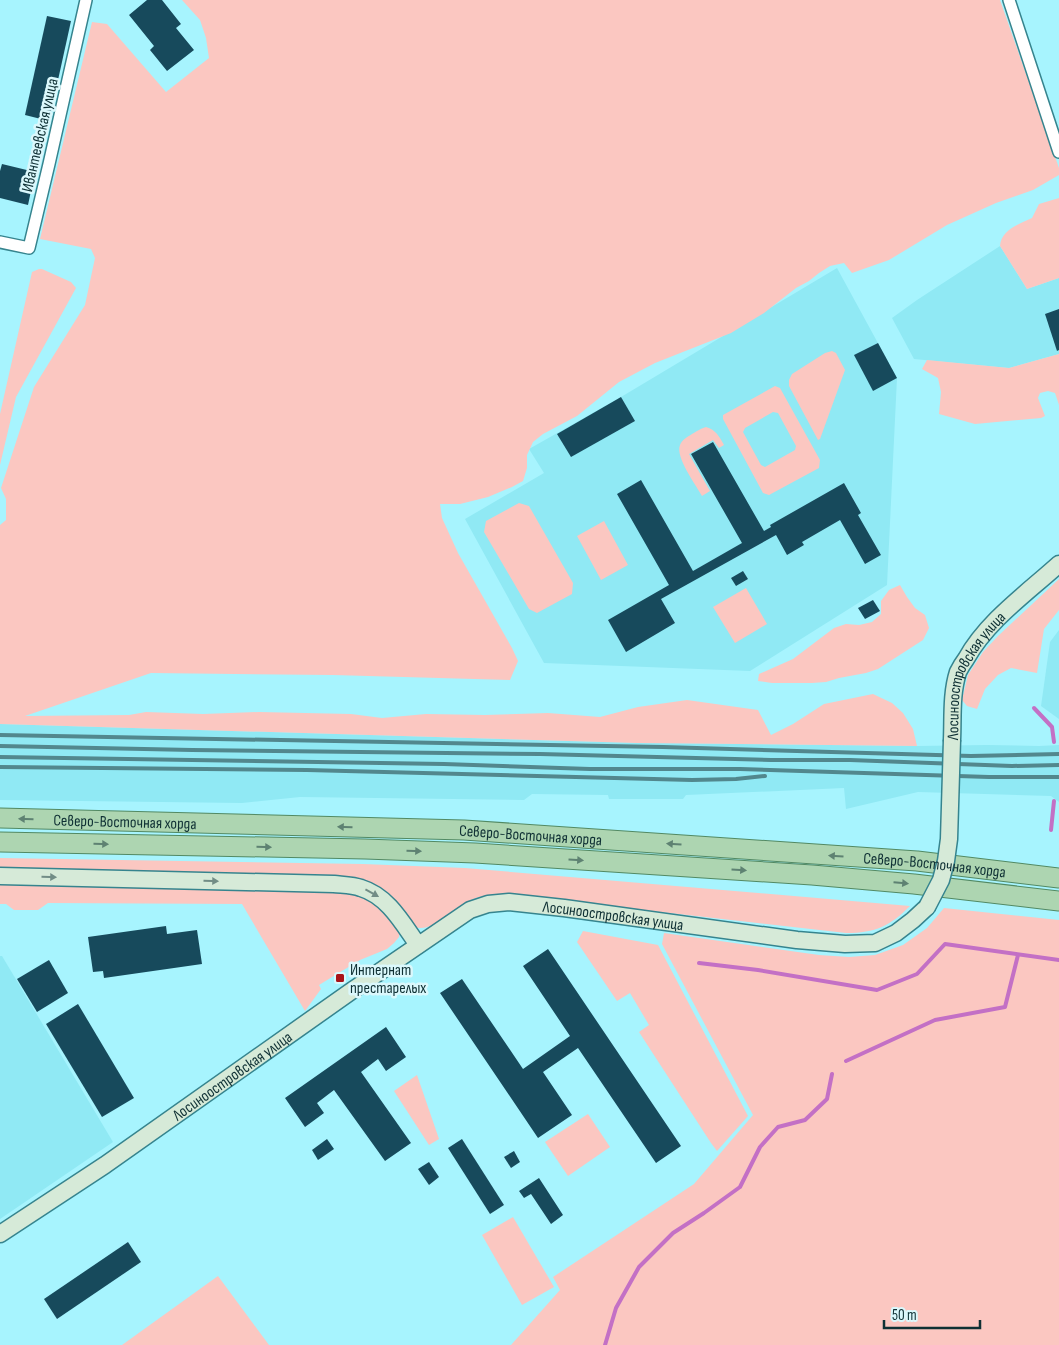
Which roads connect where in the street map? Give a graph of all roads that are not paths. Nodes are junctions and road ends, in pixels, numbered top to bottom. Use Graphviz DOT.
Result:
graph roads {
  1 [pos="86,0"];
  2 [pos="1008,0"];
  3 [pos="1059,152"];
  4 [pos="0,242"];
  5 [pos="1059,564"];
  6 [pos="0,818"];
  7 [pos="0,842"];
  8 [pos="0,876"];
  9 [pos="1059,878"];
  10 [pos="1059,901"];
  11 [pos="418,945"];
  12 [pos="0,1234"];
  1 -- 4 [label="street, Ивантеевская улица"];
  2 -- 3 [label="street"];
  5 -- 11 [label="street, Лосиноостровская улица, bridge"];
  9 -- 6 [label="main road, Северо-Восточная хорда, one-way"];
  7 -- 10 [label="main road, Северо-Восточная хорда, one-way"];
  8 -- 11 [label="street, one-way"];
  11 -- 12 [label="street, Лосиноостровская улица"];
}
